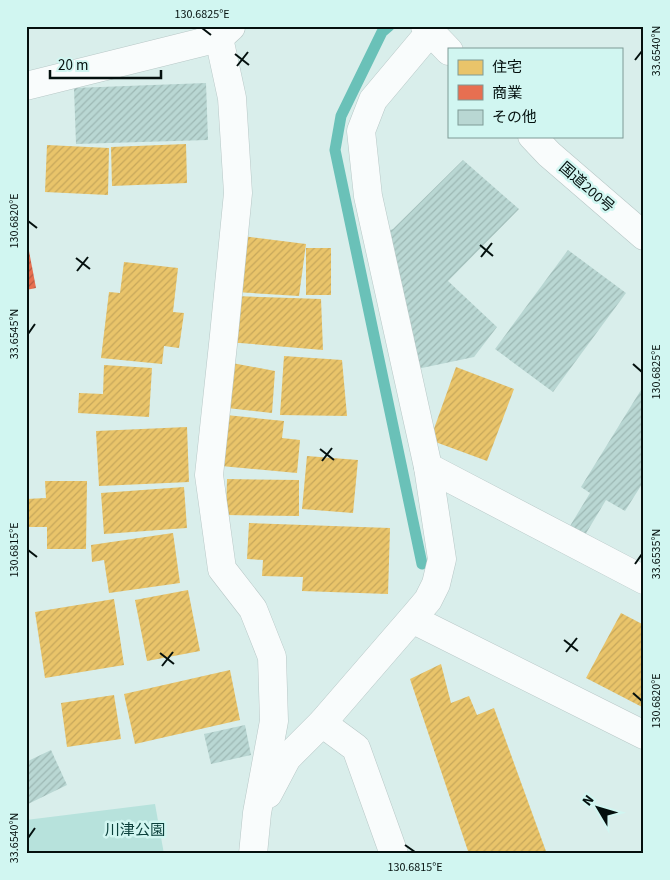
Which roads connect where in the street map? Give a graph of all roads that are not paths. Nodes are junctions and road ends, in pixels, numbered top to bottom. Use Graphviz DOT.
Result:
graph roads {
  1 [pos="220,30"];
  2 [pos="435,37"];
  3 [pos="26,86"];
  4 [pos="534,138"];
  5 [pos="644,236"];
  6 [pos="428,467"];
  7 [pos="644,580"];
  8 [pos="412,619"];
  9 [pos="322,723"];
  10 [pos="644,735"];
  11 [pos="257,813"];
  12 [pos="253,854"];
  13 [pos="394,854"];
  1 -- 3 [label="main road"];
  1 -- 11 [label="main road"];
  2 -- 6 [label="main road"];
  4 -- 5 [label="main road, 国道200号"];
  6 -- 7 [label="main road"];
  6 -- 8 [label="main road"];
  8 -- 9 [label="main road"];
  8 -- 10 [label="main road"];
  9 -- 11 [label="main road"];
  9 -- 13 [label="main road"];
  11 -- 12 [label="main road"];
}
